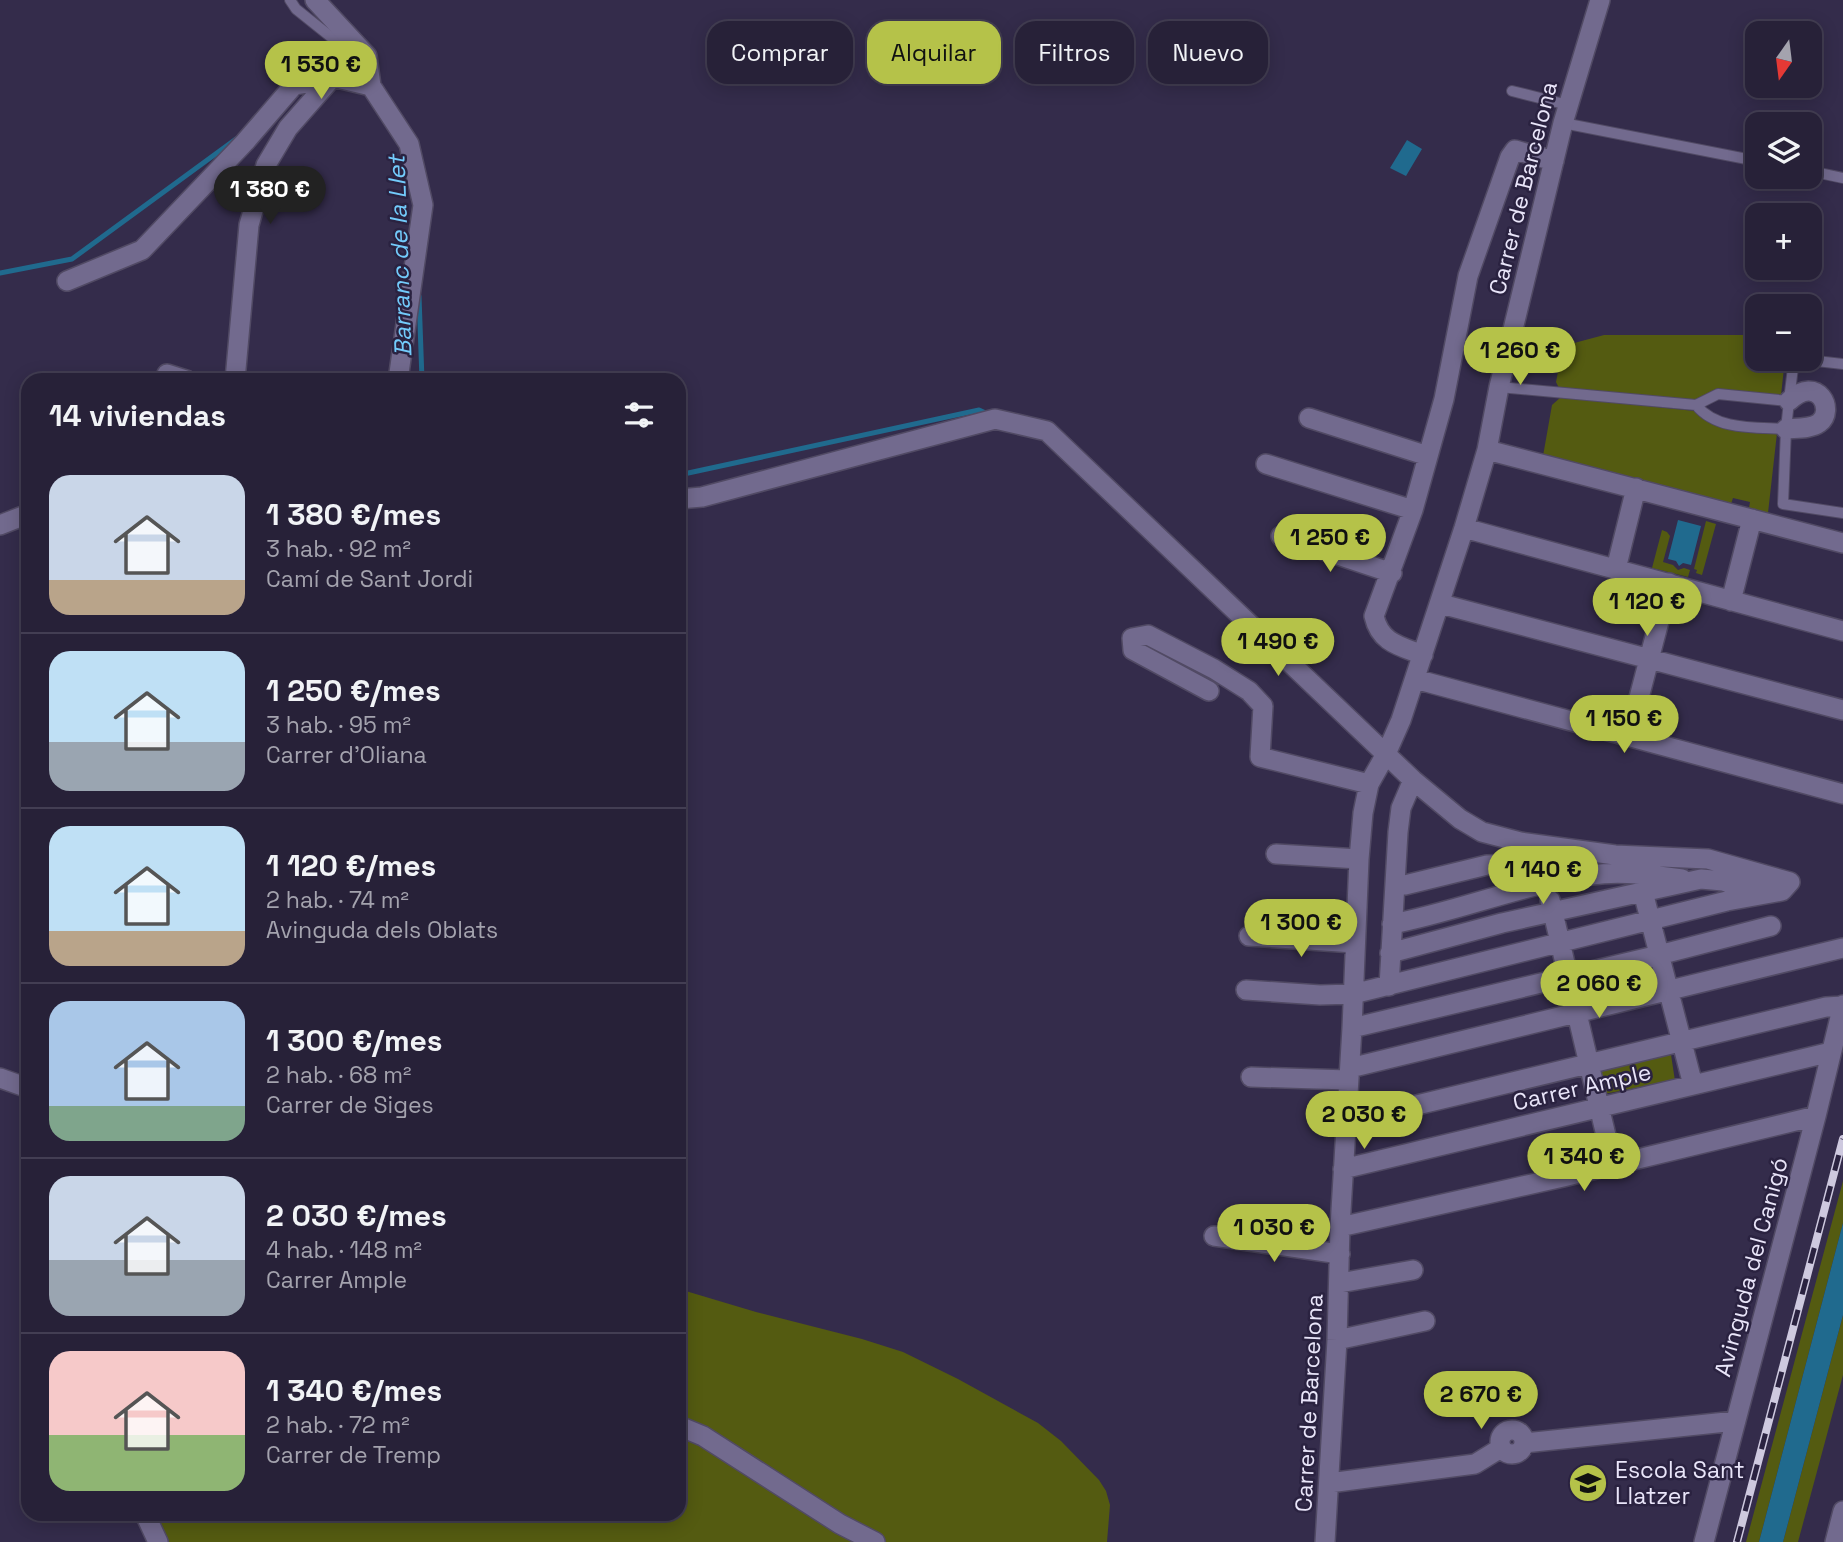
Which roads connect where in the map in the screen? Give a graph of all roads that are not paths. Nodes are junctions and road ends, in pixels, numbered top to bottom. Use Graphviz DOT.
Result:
graph roads {
  1 [pos="290,0"];
  2 [pos="315,0"];
  3 [pos="1600,0"];
  4 [pos="331,79"];
  5 [pos="371,86"];
  6 [pos="1512,91"];
  7 [pos="1566,114"];
  8 [pos="1745,158"];
  9 [pos="1554,161"];
  10 [pos="1822,174"];
  11 [pos="1843,178"];
  12 [pos="67,281"];
  13 [pos="1822,362"];
  14 [pos="1843,364"];
  15 [pos="1793,371"];
  16 [pos="236,373"];
  17 [pos="399,373"];
  18 [pos="1499,387"];
  19 [pos="1789,401"];
  20 [pos="1696,405"];
  21 [pos="1309,418"];
  22 [pos="1786,429"];
  23 [pos="1487,450"];
  24 [pos="1428,456"];
  25 [pos="1266,464"];
  26 [pos="1636,488"];
  27 [pos="686,498"];
  28 [pos="1413,510"];
  29 [pos="1843,513"];
  30 [pos="21,517"];
  31 [pos="1752,519"];
  32 [pos="0,526"];
  33 [pos="1464,528"];
  34 [pos="1281,537"];
  35 [pos="1843,543"];
  36 [pos="1616,569"];
  37 [pos="1392,573"];
  38 [pos="1669,583"];
  39 [pos="1731,601"];
  40 [pos="1441,604"];
  41 [pos="1843,631"];
  42 [pos="1423,655"];
  43 [pos="1648,659"];
  44 [pos="1415,678"];
  45 [pos="1209,691"];
  46 [pos="1843,710"];
  47 [pos="1629,736"];
  48 [pos="1386,754"];
  49 [pos="1413,780"];
  50 [pos="1369,784"];
  51 [pos="1843,794"];
  52 [pos="1276,854"];
  53 [pos="1359,859"];
  54 [pos="1593,875"];
  55 [pos="1696,881"];
  56 [pos="1546,884"];
  57 [pos="1395,885"];
  58 [pos="1643,892"];
  59 [pos="1764,894"];
  60 [pos="1554,912"];
  61 [pos="1651,921"];
  62 [pos="1392,924"];
  63 [pos="1771,926"];
  64 [pos="1249,936"];
  65 [pos="1561,942"];
  66 [pos="1355,943"];
  67 [pos="1843,948"];
  68 [pos="1390,953"];
  69 [pos="1659,955"];
  70 [pos="1569,976"];
  71 [pos="1389,986"];
  72 [pos="1246,990"];
  73 [pos="1668,990"];
  74 [pos="1353,994"];
  75 [pos="1843,1005"];
  76 [pos="1576,1012"];
  77 [pos="1352,1028"];
  78 [pos="1682,1041"];
  79 [pos="1831,1052"];
  80 [pos="1588,1064"];
  81 [pos="1349,1074"];
  82 [pos="1251,1077"];
  83 [pos="0,1078"];
  84 [pos="1693,1085"];
  85 [pos="21,1086"];
  86 [pos="1598,1108"];
  87 [pos="1816,1116"];
  88 [pos="1346,1122"];
  89 [pos="1612,1165"];
  90 [pos="1343,1169"];
  91 [pos="1340,1227"];
  92 [pos="1214,1236"];
  93 [pos="1340,1254"];
  94 [pos="1413,1270"];
  95 [pos="1340,1283"];
  96 [pos="1425,1321"];
  97 [pos="1337,1340"];
  98 [pos="1736,1421"];
  99 [pos="686,1429"];
  100 [pos="1329,1483"];
  101 [pos="1843,1511"];
  102 [pos="148,1521"];
  103 [pos="158,1542"];
  104 [pos="875,1542"];
  105 [pos="1325,1542"];
  106 [pos="1704,1542"];
  107 [pos="1835,1542"];
  1 -- 5 [label="lane"];
  2 -- 5 [label="street"];
  3 -- 7 [label="street, Carrer de Barcelona"];
  4 -- 5 [label="street"];
  4 -- 12 [label="street"];
  4 -- 16 [label="street"];
  5 -- 17 [label="street"];
  6 -- 7 [label="lane"];
  7 -- 8 [label="lane"];
  7 -- 9 [label="street, Carrer de Barcelona"];
  9 -- 18 [label="street, Carrer de Barcelona"];
  9 -- 24 [label="street"];
  10 -- 11 [label="lane"];
  13 -- 14 [label="lane"];
  15 -- 19 [label="lane"];
  18 -- 20 [label="lane"];
  18 -- 23 [label="street, Carrer de Barcelona"];
  19 -- 20 [label="lane"];
  19 -- 22 [label="lane"];
  19 -- 22 [label="street"];
  20 -- 22 [label="lane"];
  21 -- 24 [label="street"];
  22 -- 29 [label="lane"];
  23 -- 26 [label="street"];
  23 -- 33 [label="street, Carrer de Barcelona"];
  24 -- 28 [label="street"];
  25 -- 28 [label="street"];
  26 -- 31 [label="street"];
  26 -- 36 [label="street"];
  27 -- 48 [label="street"];
  28 -- 37 [label="street"];
  30 -- 32 [label="street"];
  31 -- 35 [label="street"];
  31 -- 39 [label="street"];
  33 -- 36 [label="street"];
  33 -- 40 [label="street, Carrer de Barcelona"];
  34 -- 37 [label="street"];
  36 -- 38 [label="street"];
  37 -- 42 [label="street"];
  38 -- 39 [label="street"];
  38 -- 43 [label="street"];
  39 -- 41 [label="street"];
  40 -- 42 [label="street, Carrer de Barcelona"];
  40 -- 43 [label="street"];
  42 -- 44 [label="street, Carrer de Barcelona"];
  43 -- 46 [label="street"];
  43 -- 47 [label="street"];
  44 -- 47 [label="street"];
  44 -- 48 [label="street, Carrer de Barcelona"];
  45 -- 50 [label="street"];
  47 -- 51 [label="street"];
  48 -- 49 [label="street"];
  48 -- 50 [label="street, Carrer de Barcelona"];
  49 -- 57 [label="street"];
  49 -- 59 [label="street"];
  50 -- 53 [label="street, Carrer de Barcelona"];
  52 -- 53 [label="street"];
  53 -- 66 [label="street, Carrer de Barcelona"];
  54 -- 55 [label="street"];
  54 -- 56 [label="street"];
  54 -- 57 [label="street"];
  55 -- 58 [label="street"];
  55 -- 59 [label="street"];
  56 -- 60 [label="street"];
  56 -- 62 [label="street"];
  57 -- 62 [label="street"];
  58 -- 60 [label="street"];
  58 -- 61 [label="street"];
  59 -- 61 [label="street"];
  60 -- 65 [label="street"];
  60 -- 68 [label="street"];
  61 -- 65 [label="street"];
  61 -- 69 [label="street"];
  62 -- 68 [label="street"];
  63 -- 69 [label="street"];
  64 -- 66 [label="street"];
  65 -- 70 [label="street"];
  65 -- 71 [label="street"];
  66 -- 74 [label="street, Carrer de Barcelona"];
  67 -- 73 [label="street"];
  68 -- 71 [label="street"];
  69 -- 70 [label="street"];
  69 -- 73 [label="street"];
  70 -- 76 [label="street"];
  70 -- 77 [label="street"];
  71 -- 74 [label="street"];
  72 -- 74 [label="street"];
  73 -- 76 [label="street"];
  73 -- 78 [label="street"];
  74 -- 77 [label="street, Carrer de Barcelona"];
  75 -- 78 [label="street"];
  75 -- 79 [label="street, Avinguda del Canigó"];
  76 -- 80 [label="street"];
  76 -- 81 [label="street"];
  77 -- 81 [label="street, Carrer de Barcelona"];
  78 -- 80 [label="street"];
  78 -- 84 [label="street"];
  79 -- 84 [label="street, Carrer Ample"];
  79 -- 87 [label="street, Avinguda del Canigó"];
  80 -- 86 [label="street"];
  80 -- 88 [label="street"];
  81 -- 82 [label="street"];
  81 -- 88 [label="street, Carrer de Barcelona"];
  83 -- 85 [label="street"];
  84 -- 86 [label="street, Carrer Ample"];
  86 -- 89 [label="street"];
  86 -- 90 [label="street, Carrer Ample"];
  87 -- 89 [label="street"];
  87 -- 98 [label="street, Avinguda del Canigó"];
  88 -- 90 [label="street, Carrer de Barcelona"];
  89 -- 91 [label="street"];
  90 -- 91 [label="street, Carrer de Barcelona"];
  91 -- 93 [label="street, Carrer de Barcelona"];
  92 -- 93 [label="street"];
  93 -- 95 [label="street, Carrer de Barcelona"];
  94 -- 95 [label="street"];
  95 -- 97 [label="street, Carrer de Barcelona"];
  96 -- 97 [label="street"];
  97 -- 100 [label="street, Carrer de Barcelona"];
  98 -- 100 [label="street"];
  98 -- 106 [label="street, Avinguda del Canigó"];
  99 -- 104 [label="street"];
  100 -- 105 [label="street, Carrer de Barcelona"];
  101 -- 107 [label="street"];
  102 -- 103 [label="street"];
}
